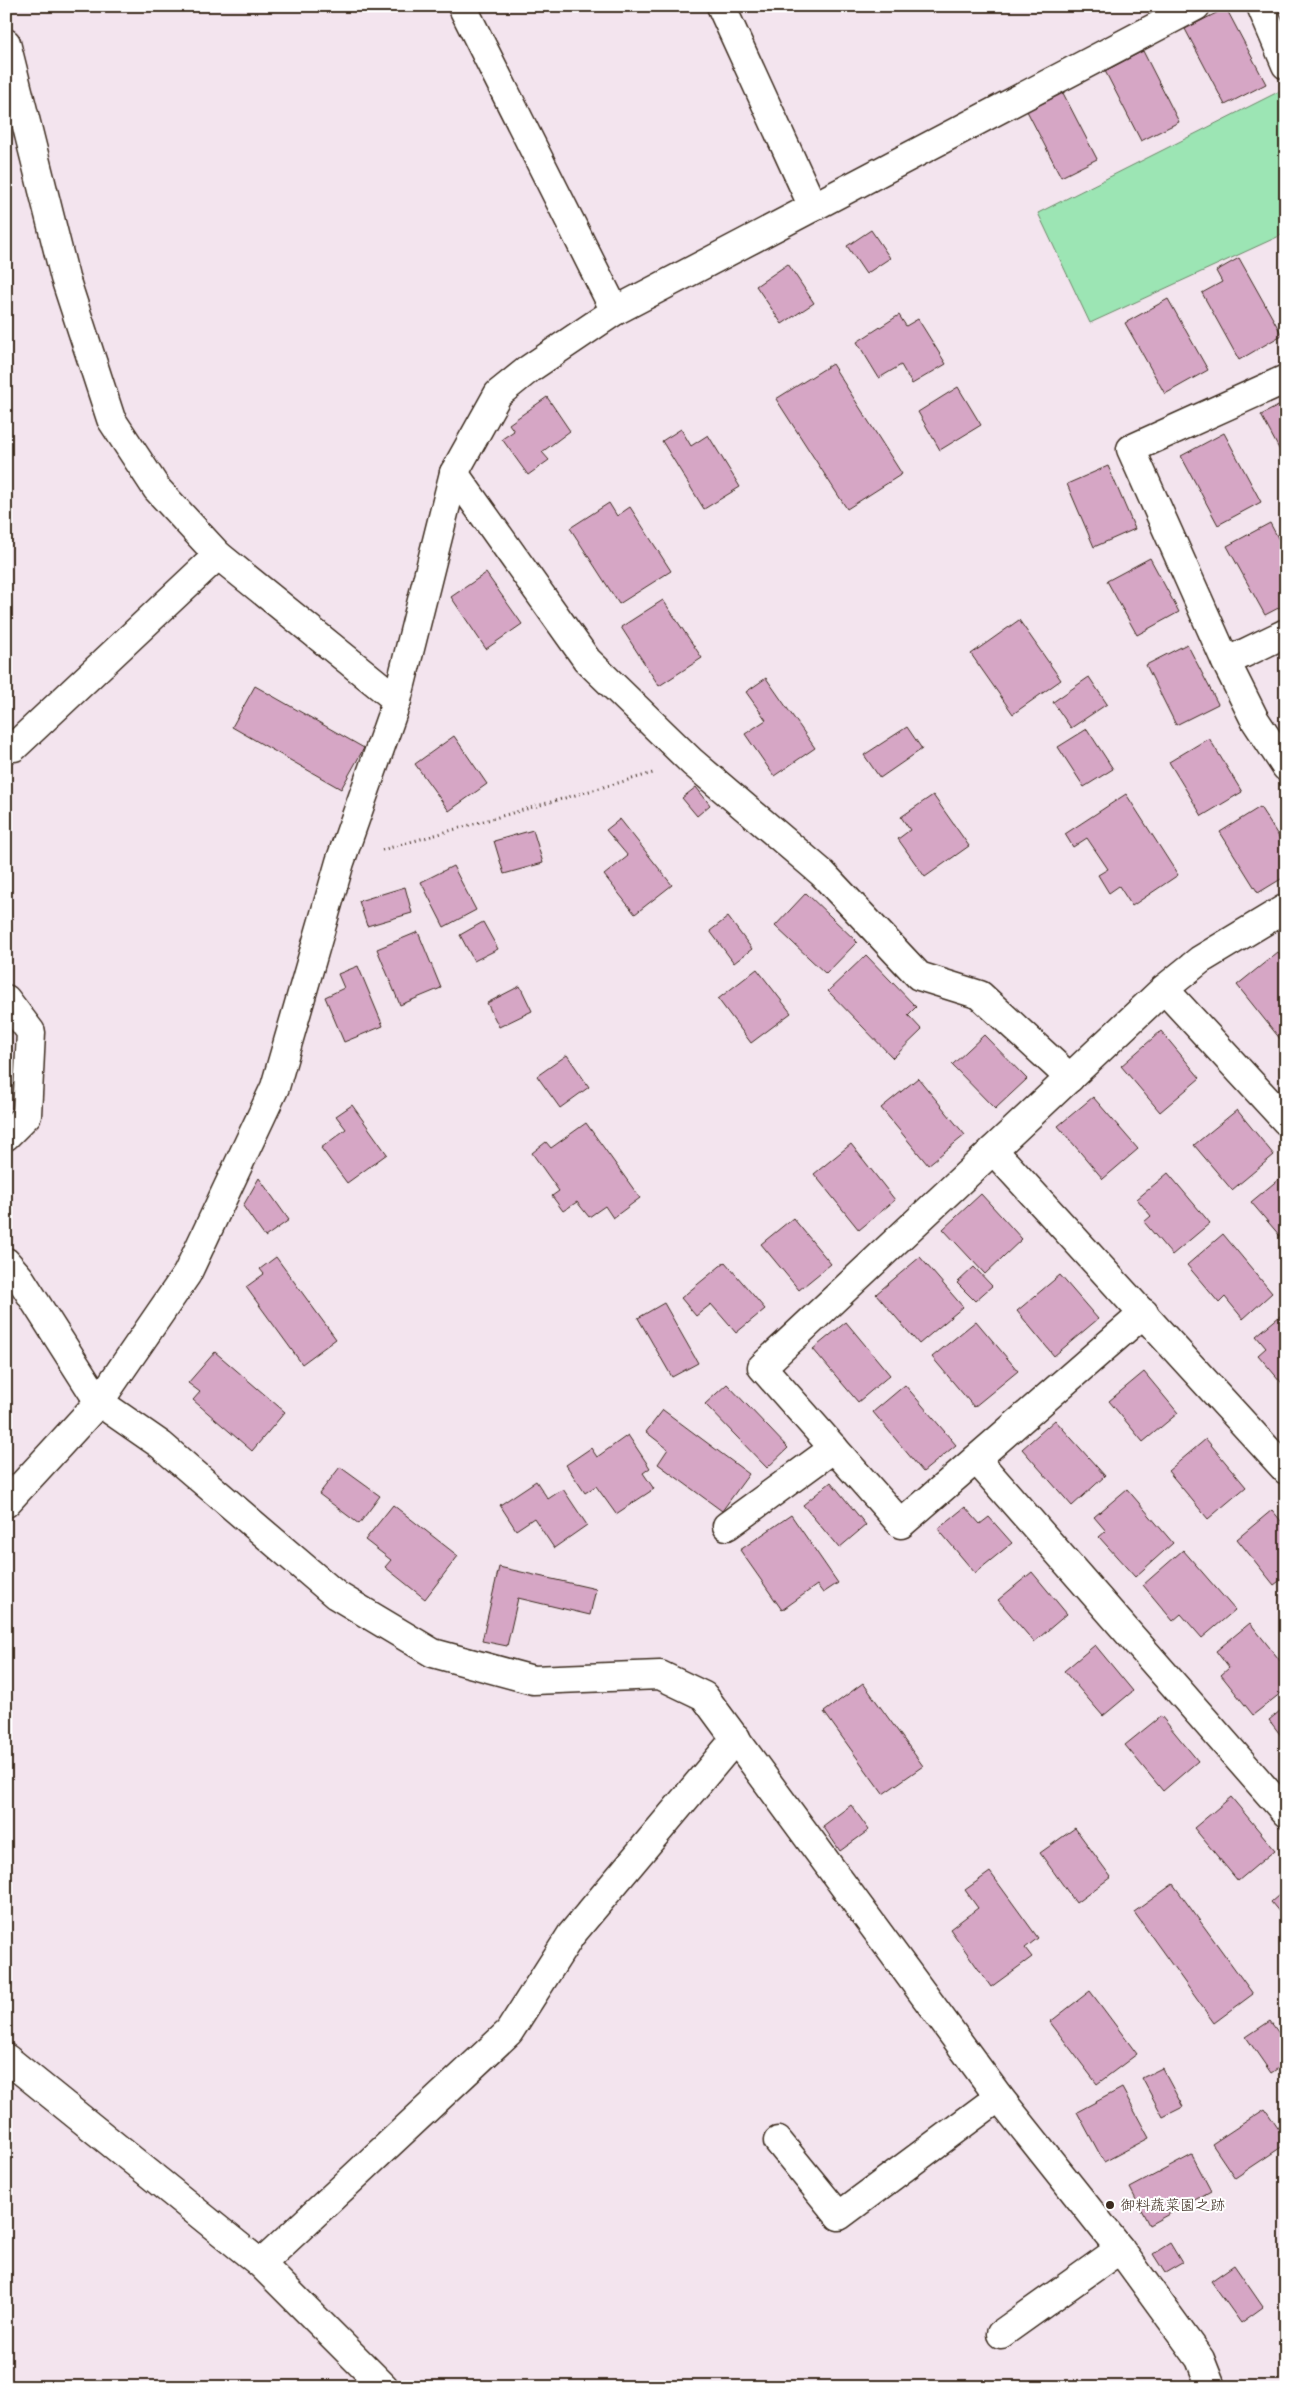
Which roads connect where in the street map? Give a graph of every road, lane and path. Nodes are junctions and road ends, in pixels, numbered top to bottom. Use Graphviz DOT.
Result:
graph roads {
  1 [pos="462,6"];
  2 [pos="722,6"];
  3 [pos="1196,6"];
  4 [pos="1261,6"];
  5 [pos="6,43"];
  6 [pos="1286,65"];
  7 [pos="813,207"];
  8 [pos="615,310"];
  9 [pos="1286,379"];
  10 [pos="454,473"];
  11 [pos="218,555"];
  12 [pos="1286,633"];
  13 [pos="1226,662"];
  14 [pos="397,700"];
  15 [pos="14,747"];
  16 [pos="692,762"];
  17 [pos="1286,767"];
  18 [pos="340,862"];
  19 [pos="1286,908"];
  20 [pos="1164,989"];
  21 [pos="6,999"];
  22 [pos="1070,1078"];
  23 [pos="1286,1121"];
  24 [pos="6,1136"];
  25 [pos="993,1150"];
  26 [pos="6,1262"];
  27 [pos="1144,1312"];
  28 [pos="99,1402"];
  29 [pos="834,1448"];
  30 [pos="976,1459"];
  31 [pos="1286,1470"];
  32 [pos="6,1503"];
  33 [pos="727,1526"];
  34 [pos="736,1738"];
  35 [pos="1286,1813"];
  36 [pos="6,2058"];
  37 [pos="999,2097"];
  38 [pos="778,2141"];
  39 [pos="1120,2249"];
  40 [pos="261,2264"];
  41 [pos="1001,2334"];
  42 [pos="384,2387"];
  43 [pos="1211,2387"];
  1 -- 8 [label="street"];
  2 -- 7 [label="street"];
  3 -- 7 [label="street"];
  4 -- 6 [label="street"];
  5 -- 11 [label="street"];
  7 -- 8 [label="street"];
  8 -- 10 [label="street"];
  9 -- 13 [label="street"];
  10 -- 14 [label="street"];
  10 -- 16 [label="street"];
  11 -- 14 [label="street"];
  11 -- 15 [label="street"];
  12 -- 13 [label="street"];
  13 -- 17 [label="street"];
  14 -- 18 [label="street"];
  16 -- 18 [label="path"];
  16 -- 22 [label="street"];
  18 -- 28 [label="street"];
  19 -- 20 [label="street"];
  20 -- 22 [label="street"];
  20 -- 23 [label="street"];
  21 -- 24 [label="street"];
  22 -- 25 [label="street"];
  25 -- 27 [label="street"];
  25 -- 29 [label="street"];
  26 -- 28 [label="street"];
  27 -- 30 [label="street"];
  27 -- 31 [label="street"];
  28 -- 32 [label="street"];
  28 -- 34 [label="street"];
  29 -- 30 [label="street"];
  29 -- 33 [label="street"];
  30 -- 35 [label="street"];
  34 -- 37 [label="street"];
  34 -- 40 [label="street"];
  36 -- 40 [label="street"];
  37 -- 38 [label="street"];
  37 -- 39 [label="street"];
  39 -- 41 [label="street"];
  39 -- 43 [label="street"];
  40 -- 42 [label="street"];
}
